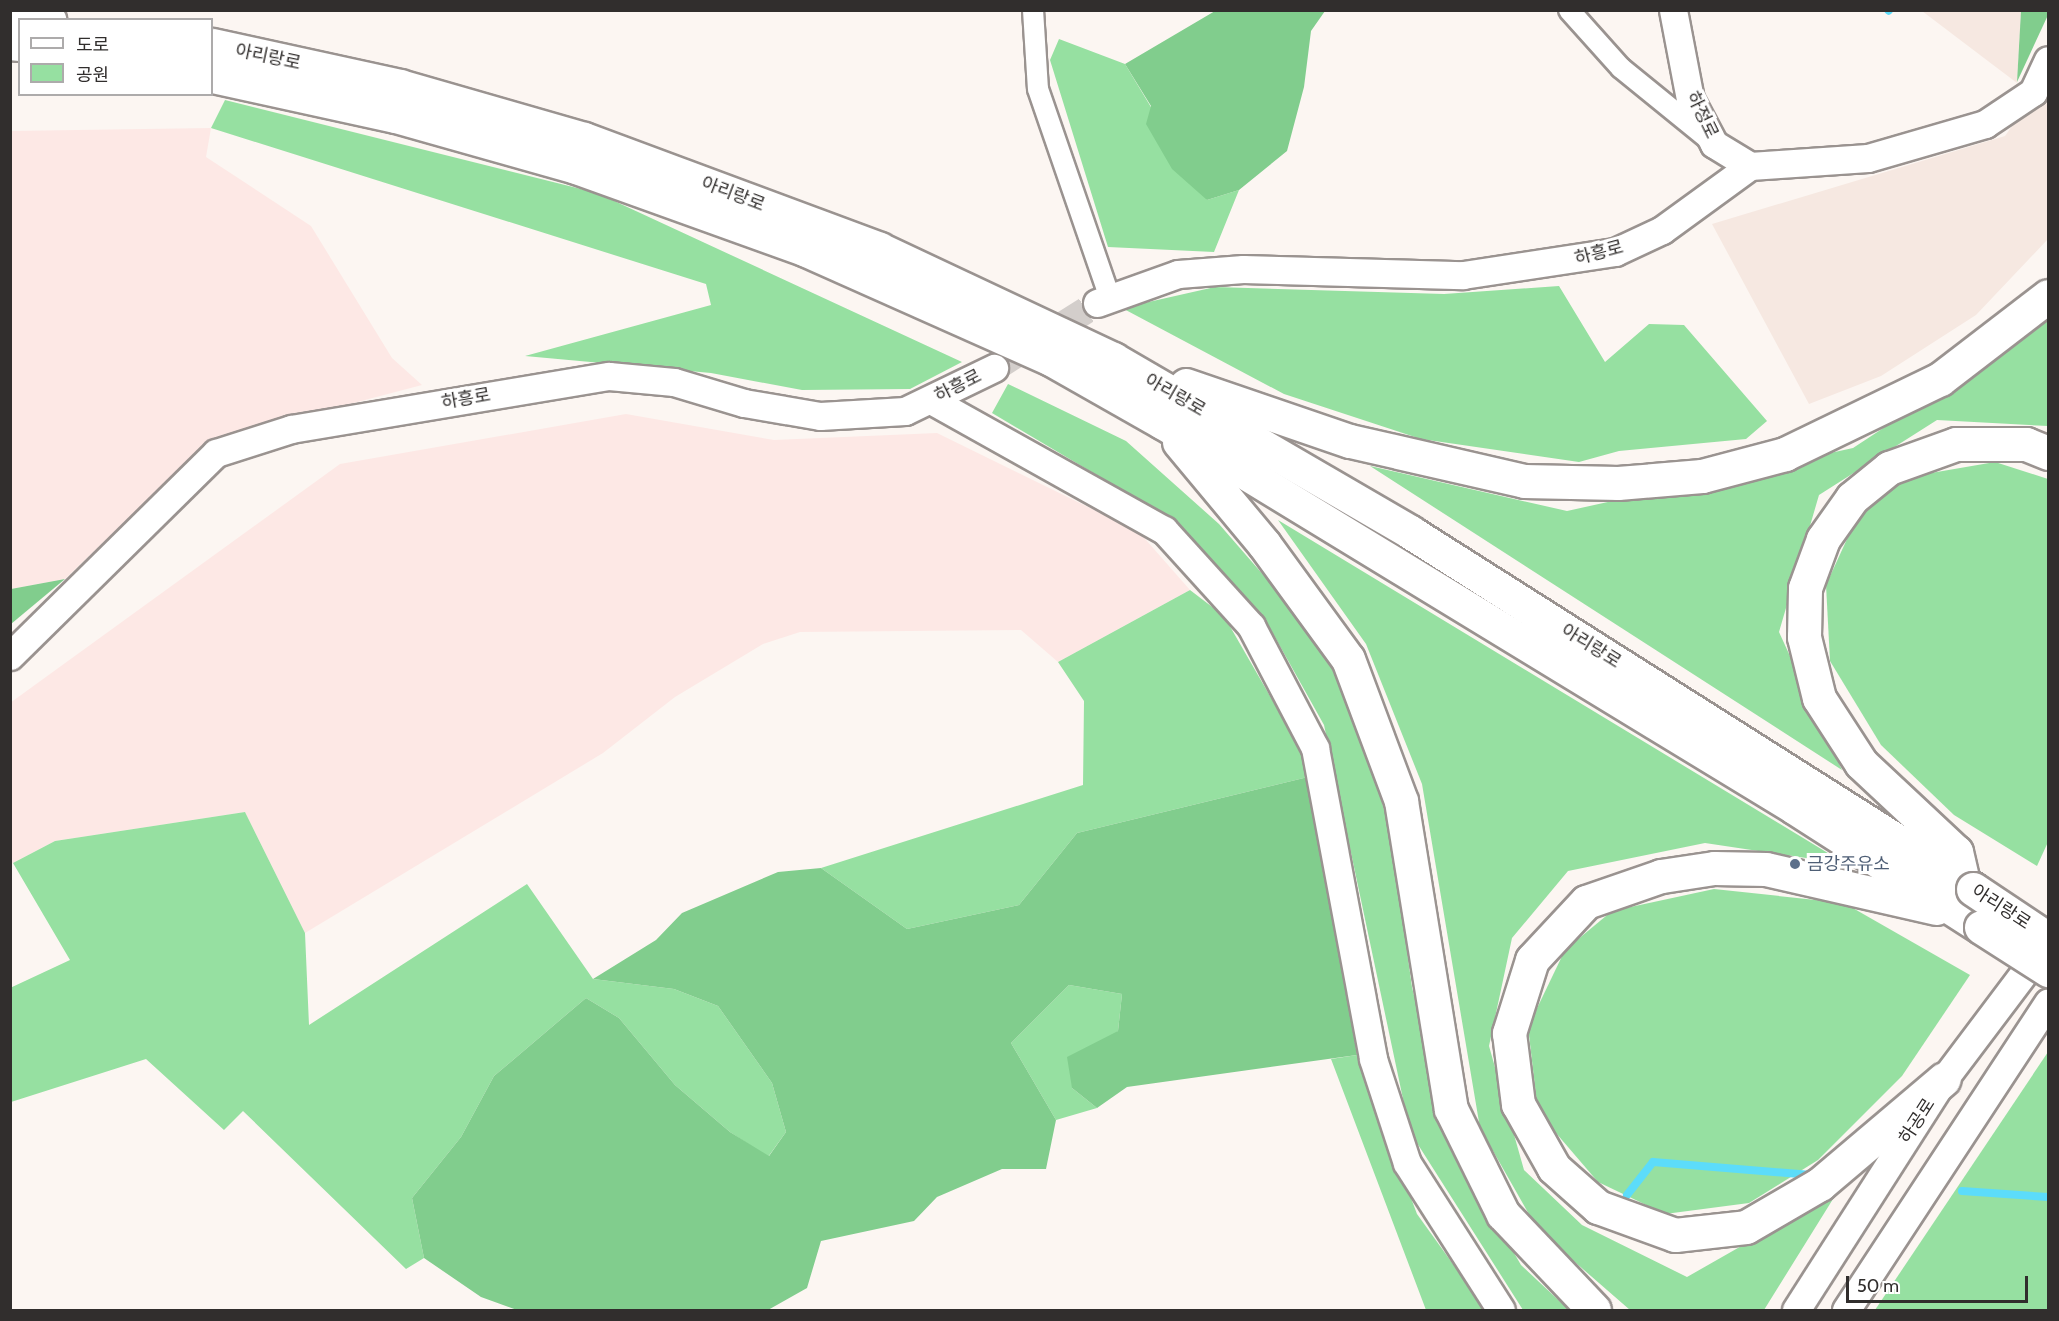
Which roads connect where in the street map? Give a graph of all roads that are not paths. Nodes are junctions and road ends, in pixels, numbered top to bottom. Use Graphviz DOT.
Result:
graph roads {
  1 [pos="1034,10"];
  2 [pos="1569,10"];
  3 [pos="1673,10"];
  4 [pos="10,14"];
  5 [pos="36,18"];
  6 [pos="213,45"];
  7 [pos="2049,60"];
  8 [pos="213,76"];
  9 [pos="1714,144"];
  10 [pos="1750,166"];
  11 [pos="2049,296"];
  12 [pos="1103,299"];
  13 [pos="1113,360"];
  14 [pos="994,368"];
  15 [pos="931,400"];
  16 [pos="1162,422"];
  17 [pos="2049,453"];
  18 [pos="10,656"];
  19 [pos="1970,903"];
  20 [pos="2049,938"];
  21 [pos="2049,970"];
  22 [pos="2049,1002"];
  23 [pos="1944,1079"];
  24 [pos="1501,1311"];
  25 [pos="1594,1311"];
  26 [pos="1796,1311"];
  27 [pos="1846,1311"];
  1 -- 12 [label="street"];
  2 -- 9 [label="street"];
  3 -- 9 [label="street, 하정로"];
  4 -- 5 [label="highway"];
  6 -- 13 [label="highway, 아리랑로"];
  7 -- 10 [label="street"];
  8 -- 16 [label="highway, 아리랑로"];
  9 -- 10 [label="street, 하정로"];
  10 -- 12 [label="street, 하흥로"];
  11 -- 13 [label="highway"];
  13 -- 19 [label="highway, 아리랑로"];
  14 -- 15 [label="street, 하흥로"];
  15 -- 18 [label="street, 하흥로"];
  15 -- 24 [label="street"];
  16 -- 19 [label="highway, 아리랑로"];
  16 -- 25 [label="highway"];
  17 -- 19 [label="highway"];
  19 -- 20 [label="highway, 아리랑로, bridge"];
  19 -- 21 [label="highway, 아리랑로, bridge"];
  19 -- 23 [label="highway"];
  20 -- 23 [label="street, 하공로"];
  22 -- 27 [label="street"];
  23 -- 26 [label="street, 하공로"];
}
